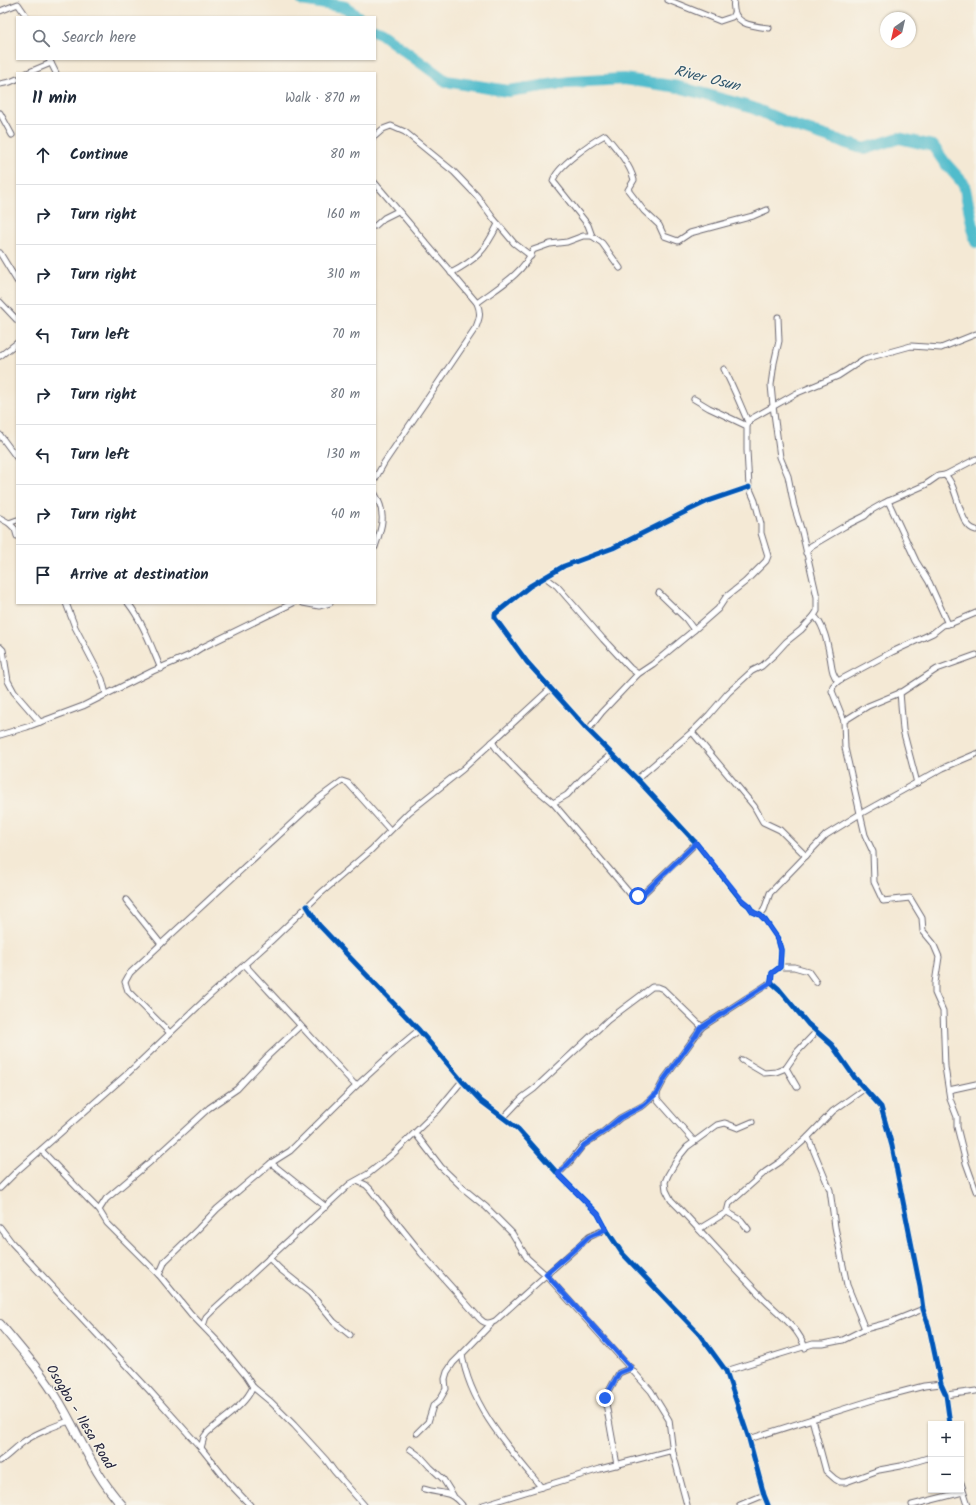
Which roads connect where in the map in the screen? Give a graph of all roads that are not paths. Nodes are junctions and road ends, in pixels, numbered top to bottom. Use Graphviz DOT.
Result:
graph roads {
  1 [pos="668,0"];
  2 [pos="734,0"];
  3 [pos="0,11"];
  4 [pos="734,13"];
  5 [pos="26,16"];
  6 [pos="769,28"];
  7 [pos="50,61"];
  8 [pos="29,72"];
  9 [pos="56,72"];
  10 [pos="16,79"];
  11 [pos="0,84"];
  12 [pos="0,113"];
  13 [pos="12,135"];
  14 [pos="376,135"];
  15 [pos="376,184"];
  16 [pos="767,210"];
  17 [pos="398,211"];
  18 [pos="498,224"];
  19 [pos="376,225"];
  20 [pos="592,236"];
  21 [pos="0,253"];
  22 [pos="531,256"];
  23 [pos="620,268"];
  24 [pos="451,273"];
  25 [pos="16,278"];
  26 [pos="0,302"];
  27 [pos="477,304"];
  28 [pos="778,317"];
  29 [pos="16,319"];
  30 [pos="976,334"];
  31 [pos="16,344"];
  32 [pos="0,356"];
  33 [pos="724,369"];
  34 [pos="694,399"];
  35 [pos="773,406"];
  36 [pos="748,424"];
  37 [pos="0,435"];
  38 [pos="16,457"];
  39 [pos="976,459"];
  40 [pos="945,475"];
  41 [pos="376,477"];
  42 [pos="749,487"];
  43 [pos="376,496"];
  44 [pos="888,501"];
  45 [pos="0,518"];
  46 [pos="16,520"];
  47 [pos="9,523"];
  48 [pos="976,530"];
  49 [pos="16,532"];
  50 [pos="376,544"];
  51 [pos="806,553"];
  52 [pos="546,577"];
  53 [pos="658,593"];
  54 [pos="66,604"];
  55 [pos="129,604"];
  56 [pos="291,604"];
  57 [pos="308,604"];
  58 [pos="326,604"];
  59 [pos="976,613"];
  60 [pos="814,616"];
  61 [pos="948,624"];
  62 [pos="694,630"];
  63 [pos="0,646"];
  64 [pos="976,655"];
  65 [pos="161,669"];
  66 [pos="638,674"];
  67 [pos="838,681"];
  68 [pos="551,688"];
  69 [pos="900,692"];
  70 [pos="106,694"];
  71 [pos="844,721"];
  72 [pos="40,722"];
  73 [pos="588,730"];
  74 [pos="692,732"];
  75 [pos="0,734"];
  76 [pos="492,742"];
  77 [pos="610,753"];
  78 [pos="976,754"];
  79 [pos="637,779"];
  80 [pos="918,783"];
  81 [pos="553,804"];
  82 [pos="860,814"];
  83 [pos="390,830"];
  84 [pos="696,843"];
  85 [pos="806,856"];
  86 [pos="126,900"];
  87 [pos="307,906"];
  88 [pos="760,915"];
  89 [pos="160,944"];
  90 [pos="245,965"];
  91 [pos="780,967"];
  92 [pos="771,982"];
  93 [pos="816,982"];
  94 [pos="300,1026"];
  95 [pos="702,1027"];
  96 [pos="419,1030"];
  97 [pos="816,1032"];
  98 [pos="170,1033"];
  99 [pos="742,1060"];
  100 [pos="786,1068"];
  101 [pos="462,1081"];
  102 [pos="976,1084"];
  103 [pos="356,1086"];
  104 [pos="797,1087"];
  105 [pos="864,1089"];
  106 [pos="949,1090"];
  107 [pos="657,1093"];
  108 [pos="503,1118"];
  109 [pos="752,1122"];
  110 [pos="414,1133"];
  111 [pos="808,1137"];
  112 [pos="694,1141"];
  113 [pos="41,1150"];
  114 [pos="271,1163"];
  115 [pos="558,1174"];
  116 [pos="357,1181"];
  117 [pos="0,1188"];
  118 [pos="976,1191"];
  119 [pos="326,1207"];
  120 [pos="99,1210"];
  121 [pos="727,1212"];
  122 [pos="0,1227"];
  123 [pos="606,1229"];
  124 [pos="699,1229"];
  125 [pos="748,1229"];
  126 [pos="269,1258"];
  127 [pos="546,1274"];
  128 [pos="159,1276"];
  129 [pos="923,1309"];
  130 [pos="0,1324"];
  131 [pos="491,1324"];
  132 [pos="203,1326"];
  133 [pos="864,1330"];
  134 [pos="350,1335"];
  135 [pos="805,1348"];
  136 [pos="462,1354"];
  137 [pos="631,1368"];
  138 [pos="726,1371"];
  139 [pos="941,1384"];
  140 [pos="253,1386"];
  141 [pos="976,1392"];
  142 [pos="946,1395"];
  143 [pos="812,1419"];
  144 [pos="70,1421"];
  145 [pos="950,1421"];
  146 [pos="417,1433"];
  147 [pos="748,1439"];
  148 [pos="201,1448"];
  149 [pos="410,1449"];
  150 [pos="673,1453"];
  151 [pos="928,1458"];
  152 [pos="0,1461"];
  153 [pos="617,1465"];
  154 [pos="541,1487"];
  155 [pos="424,1489"];
  156 [pos="959,1493"];
  157 [pos="963,1493"];
  158 [pos="453,1495"];
  159 [pos="764,1495"];
  160 [pos="122,1505"];
  161 [pos="250,1505"];
  162 [pos="364,1505"];
  163 [pos="462,1505"];
  164 [pos="483,1505"];
  165 [pos="687,1505"];
  166 [pos="740,1505"];
  167 [pos="768,1505"];
  168 [pos="912,1505"];
  169 [pos="968,1505"];
  1 -- 4 [label="street"];
  2 -- 4 [label="street"];
  3 -- 5 [label="street"];
  4 -- 6 [label="street"];
  7 -- 8 [label="street"];
  7 -- 9 [label="street"];
  10 -- 11 [label="street"];
  12 -- 13 [label="street"];
  14 -- 18 [label="street"];
  15 -- 17 [label="street"];
  16 -- 20 [label="street"];
  17 -- 19 [label="street"];
  17 -- 24 [label="street"];
  18 -- 22 [label="street"];
  18 -- 24 [label="street"];
  20 -- 22 [label="street"];
  20 -- 23 [label="street"];
  21 -- 25 [label="street"];
  22 -- 27 [label="street"];
  24 -- 27 [label="street"];
  26 -- 29 [label="street"];
  27 -- 41 [label="street"];
  28 -- 35 [label="street"];
  30 -- 35 [label="street"];
  31 -- 32 [label="street"];
  33 -- 36 [label="street"];
  34 -- 36 [label="street"];
  35 -- 36 [label="street"];
  35 -- 51 [label="street"];
  36 -- 42 [label="street"];
  37 -- 38 [label="street"];
  39 -- 40 [label="street"];
  40 -- 44 [label="street"];
  40 -- 48 [label="street"];
  42 -- 52 [label="street"];
  42 -- 62 [label="street"];
  43 -- 50 [label="street"];
  44 -- 51 [label="street"];
  44 -- 61 [label="street"];
  45 -- 47 [label="street"];
  46 -- 47 [label="street"];
  47 -- 49 [label="street"];
  51 -- 60 [label="street"];
  52 -- 66 [label="street"];
  52 -- 68 [label="street"];
  53 -- 62 [label="street"];
  54 -- 70 [label="street"];
  55 -- 65 [label="street"];
  56 -- 65 [label="street"];
  57 -- 58 [label="street"];
  59 -- 61 [label="street"];
  60 -- 67 [label="street"];
  60 -- 74 [label="street"];
  61 -- 67 [label="street"];
  62 -- 66 [label="street"];
  63 -- 72 [label="street"];
  64 -- 69 [label="street"];
  65 -- 70 [label="street"];
  66 -- 73 [label="street"];
  67 -- 71 [label="street"];
  68 -- 73 [label="street"];
  68 -- 76 [label="street"];
  69 -- 71 [label="street"];
  69 -- 80 [label="street"];
  70 -- 72 [label="street"];
  71 -- 82 [label="street"];
  72 -- 75 [label="street"];
  73 -- 77 [label="street"];
  74 -- 79 [label="street"];
  74 -- 85 [label="street"];
  76 -- 81 [label="street"];
  76 -- 83 [label="street"];
  77 -- 79 [label="street"];
  77 -- 81 [label="street"];
  78 -- 80 [label="street"];
  79 -- 84 [label="street"];
  80 -- 82 [label="street"];
  81 -- 84 [label="street"];
  82 -- 85 [label="street"];
  82 -- 106 [label="street"];
  83 -- 87 [label="street"];
  83 -- 89 [label="street"];
  84 -- 88 [label="street"];
  85 -- 88 [label="street"];
  86 -- 89 [label="street"];
  87 -- 90 [label="street"];
  87 -- 96 [label="street"];
  88 -- 91 [label="street"];
  89 -- 98 [label="street"];
  90 -- 94 [label="street"];
  90 -- 98 [label="street"];
  91 -- 92 [label="street"];
  91 -- 93 [label="street"];
  92 -- 95 [label="street"];
  92 -- 97 [label="street"];
  94 -- 103 [label="street"];
  94 -- 120 [label="street"];
  95 -- 107 [label="street"];
  95 -- 108 [label="street"];
  96 -- 101 [label="street"];
  96 -- 103 [label="street"];
  97 -- 100 [label="street"];
  97 -- 105 [label="street"];
  98 -- 113 [label="street"];
  99 -- 100 [label="street"];
  100 -- 104 [label="street"];
  101 -- 108 [label="street"];
  101 -- 110 [label="street"];
  102 -- 106 [label="street"];
  103 -- 114 [label="street"];
  105 -- 111 [label="street"];
  105 -- 129 [label="street"];
  106 -- 118 [label="street"];
  107 -- 112 [label="street"];
  107 -- 115 [label="street"];
  108 -- 115 [label="street"];
  109 -- 112 [label="street"];
  110 -- 116 [label="street"];
  110 -- 127 [label="street"];
  111 -- 121 [label="street"];
  111 -- 133 [label="street"];
  112 -- 124 [label="street"];
  113 -- 117 [label="street"];
  113 -- 120 [label="street"];
  114 -- 119 [label="street"];
  114 -- 128 [label="street"];
  115 -- 123 [label="street"];
  116 -- 119 [label="street"];
  116 -- 131 [label="street"];
  119 -- 126 [label="street"];
  120 -- 128 [label="street"];
  121 -- 124 [label="street"];
  121 -- 125 [label="street"];
  122 -- 148 [label="street"];
  123 -- 127 [label="street"];
  123 -- 138 [label="street"];
  124 -- 135 [label="street"];
  126 -- 132 [label="street"];
  126 -- 134 [label="street"];
  127 -- 131 [label="street"];
  127 -- 137 [label="street"];
  128 -- 132 [label="street"];
  129 -- 133 [label="street"];
  129 -- 139 [label="street"];
  130 -- 144 [label="main road, Osogbo - Ilesa Road"];
  131 -- 136 [label="street"];
  132 -- 140 [label="street"];
  133 -- 135 [label="street"];
  135 -- 138 [label="street"];
  136 -- 146 [label="street"];
  136 -- 154 [label="street"];
  137 -- 150 [label="street"];
  137 -- 153 [label="street"];
  138 -- 147 [label="street"];
  139 -- 142 [label="street"];
  139 -- 143 [label="street"];
  140 -- 148 [label="street"];
  140 -- 162 [label="street"];
  141 -- 142 [label="street"];
  142 -- 145 [label="street"];
  143 -- 147 [label="street"];
  143 -- 151 [label="street"];
  144 -- 152 [label="street"];
  144 -- 160 [label="main road, Osogbo - Ilesa Road"];
  147 -- 159 [label="street"];
  148 -- 161 [label="street"];
  149 -- 158 [label="street"];
  150 -- 153 [label="street"];
  150 -- 165 [label="street"];
  153 -- 154 [label="street"];
  154 -- 164 [label="street"];
  155 -- 158 [label="street"];
  156 -- 168 [label="street"];
  157 -- 169 [label="street"];
  158 -- 163 [label="street"];
  159 -- 166 [label="street"];
  159 -- 167 [label="street"];
}
